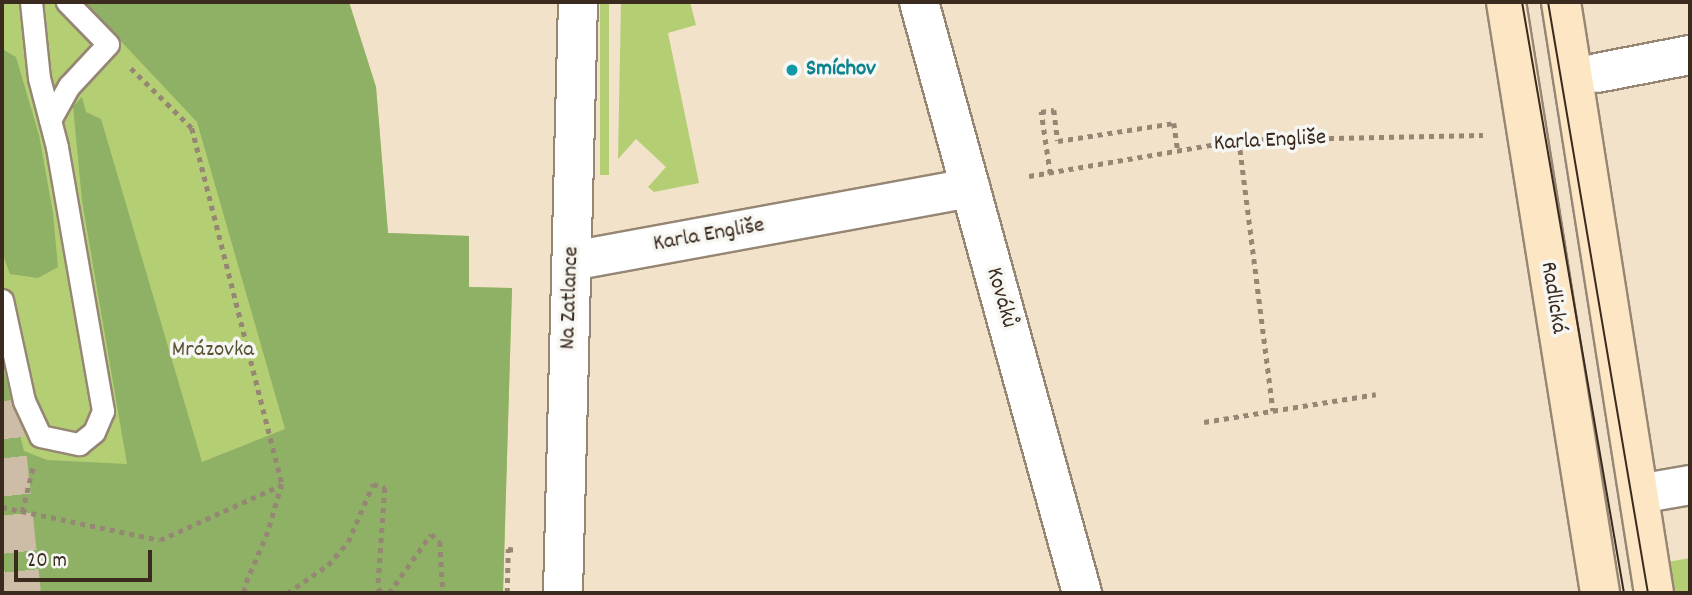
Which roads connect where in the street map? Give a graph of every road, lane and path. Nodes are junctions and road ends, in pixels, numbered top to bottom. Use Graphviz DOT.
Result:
graph roads {
  1 [pos="31,2"];
  2 [pos="67,2"];
  3 [pos="578,2"];
  4 [pos="919,2"];
  5 [pos="1506,2"];
  6 [pos="1561,2"];
  7 [pos="108,44"];
  8 [pos="1690,55"];
  9 [pos="1597,73"];
  10 [pos="50,120"];
  11 [pos="1473,136"];
  12 [pos="1239,140"];
  13 [pos="1178,151"];
  14 [pos="1050,174"];
  15 [pos="1029,176"];
  16 [pos="970,188"];
  17 [pos="572,261"];
  18 [pos="2,300"];
  19 [pos="1376,394"];
  20 [pos="1273,411"];
  21 [pos="1204,422"];
  22 [pos="40,436"];
  23 [pos="282,484"];
  24 [pos="1690,485"];
  25 [pos="1639,494"];
  26 [pos="2,507"];
  27 [pos="22,512"];
  28 [pos="518,550"];
  29 [pos="246,593"];
  30 [pos="287,593"];
  31 [pos="382,593"];
  32 [pos="389,593"];
  33 [pos="443,593"];
  34 [pos="506,593"];
  35 [pos="563,593"];
  36 [pos="1082,593"];
  37 [pos="1600,593"];
  38 [pos="1654,593"];
  1 -- 10 [label="lane"];
  2 -- 7 [label="lane"];
  3 -- 17 [label="street, Na Zatlance"];
  4 -- 16 [label="street, Kováků"];
  5 -- 37 [label="main road, Radlická"];
  6 -- 25 [label="main road"];
  7 -- 10 [label="lane"];
  7 -- 23 [label="path"];
  8 -- 9 [label="street"];
  10 -- 22 [label="lane"];
  11 -- 12 [label="path, Karla Engliše"];
  12 -- 13 [label="path, Karla Engliše"];
  12 -- 20 [label="path"];
  13 -- 14 [label="path, Karla Engliše"];
  13 -- 14 [label="path"];
  14 -- 15 [label="path, Karla Engliše"];
  16 -- 17 [label="street, Karla Engliše"];
  16 -- 36 [label="street, Kováků"];
  17 -- 35 [label="street, Na Zatlance"];
  18 -- 22 [label="lane"];
  19 -- 20 [label="path"];
  20 -- 21 [label="path"];
  22 -- 27 [label="path"];
  23 -- 27 [label="path"];
  23 -- 29 [label="path"];
  24 -- 25 [label="street"];
  25 -- 38 [label="main road"];
  26 -- 27 [label="path"];
  28 -- 34 [label="path"];
  30 -- 31 [label="path"];
  32 -- 33 [label="path"];
}
